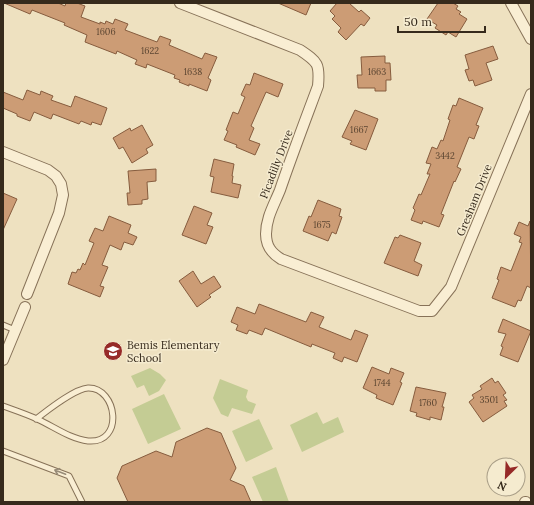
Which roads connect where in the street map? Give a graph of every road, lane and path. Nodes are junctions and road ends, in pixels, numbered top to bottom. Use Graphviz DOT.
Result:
graph roads {
  1 [pos="180,3"];
  2 [pos="511,3"];
  3 [pos="531,39"];
  4 [pos="531,94"];
  5 [pos="3,152"];
  6 [pos="27,294"];
  7 [pos="25,307"];
  8 [pos="432,311"];
  9 [pos="3,325"];
  10 [pos="15,330"];
  11 [pos="3,360"];
  12 [pos="3,406"];
  13 [pos="36,419"];
  14 [pos="3,451"];
  15 [pos="82,502"];
  1 -- 8 [label="street, Picadilly Drive"];
  2 -- 3 [label="street"];
  4 -- 8 [label="street, Gresham Drive"];
  5 -- 6 [label="street"];
  7 -- 10 [label="street"];
  9 -- 10 [label="lane"];
  10 -- 11 [label="street"];
  12 -- 13 [label="lane"];
  13 -- 13 [label="lane"];
  15 -- 14 [label="lane, one-way"];
}
